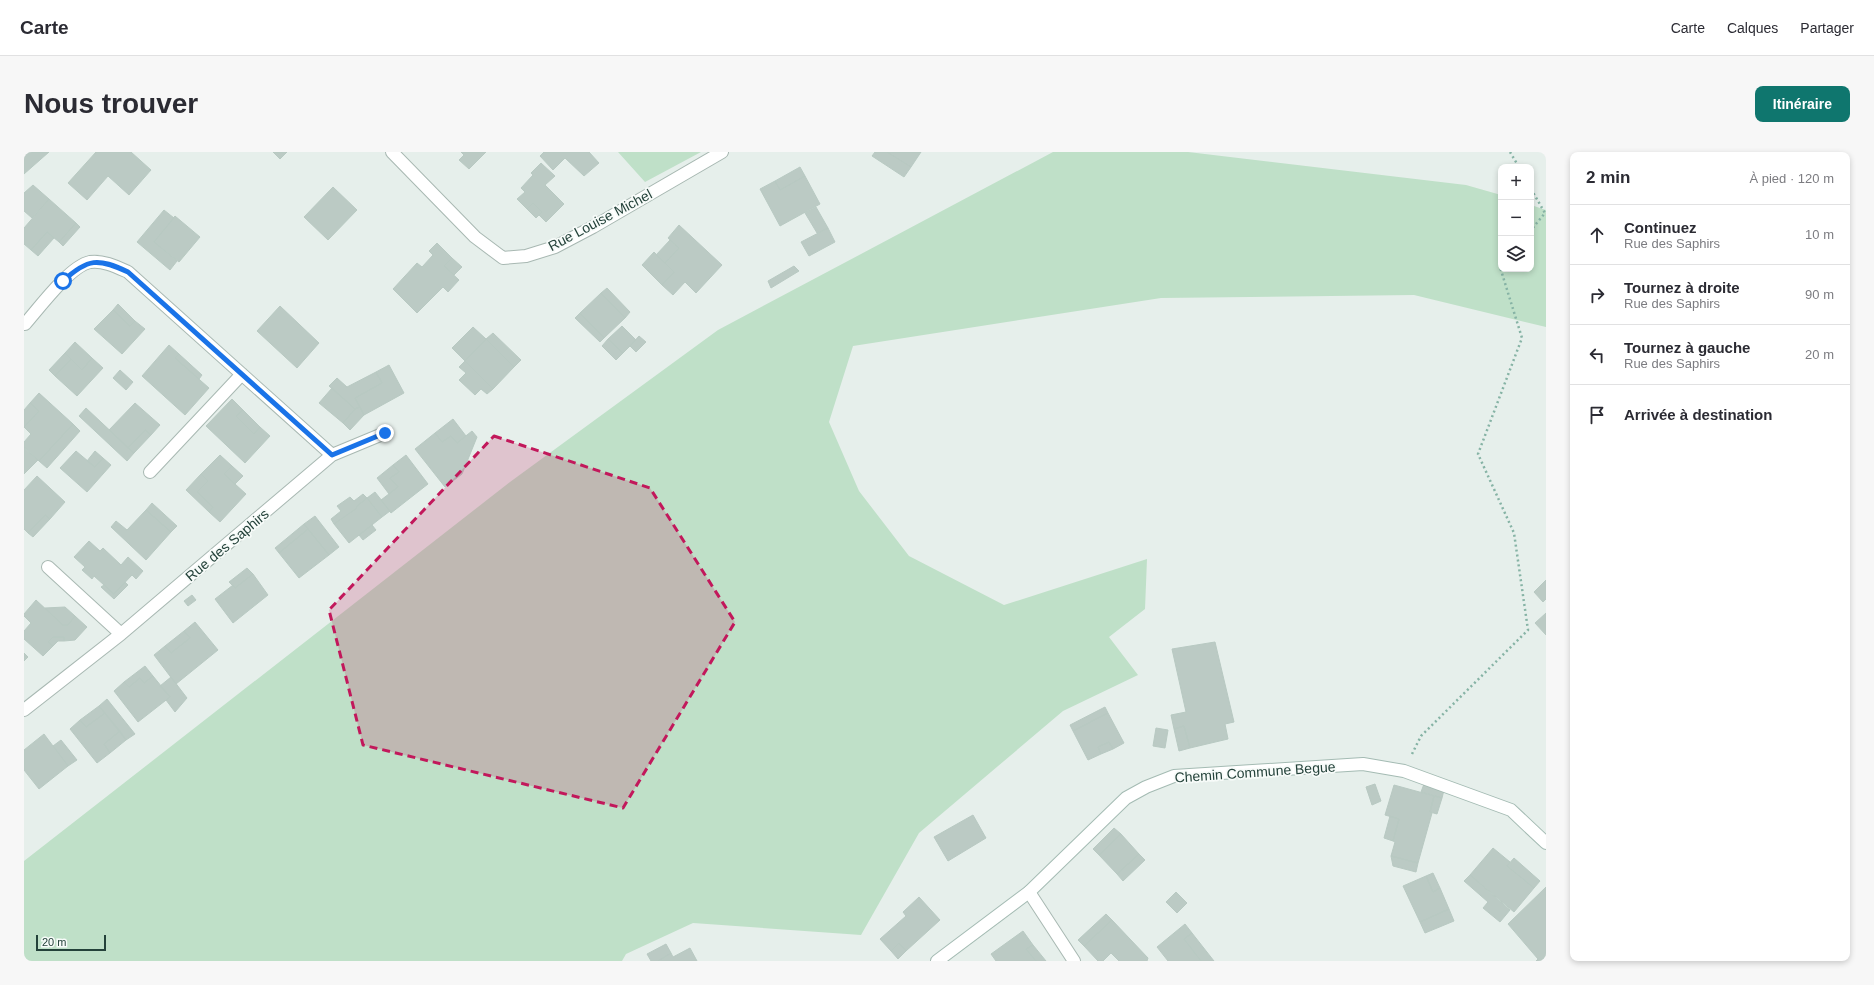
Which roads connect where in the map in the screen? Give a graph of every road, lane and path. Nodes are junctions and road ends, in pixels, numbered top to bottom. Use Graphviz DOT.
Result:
graph roads {
  1 [pos="392,152"];
  2 [pos="722,152"];
  3 [pos="1510,152"];
  4 [pos="1517,164"];
  5 [pos="1534,194"];
  6 [pos="1534,226"];
  7 [pos="1502,272"];
  8 [pos="24,324"];
  9 [pos="242,374"];
  10 [pos="385,433"];
  11 [pos="332,455"];
  12 [pos="150,472"];
  13 [pos="48,567"];
  14 [pos="121,634"];
  15 [pos="24,710"];
  16 [pos="1404,772"];
  17 [pos="1546,843"];
  18 [pos="1029,892"];
  19 [pos="937,961"];
  20 [pos="1074,961"];
  1 -- 2 [label="street, Rue Louise Michel"];
  3 -- 4 [label="path"];
  5 -- 6 [label="path"];
  7 -- 16 [label="path"];
  8 -- 9 [label="street"];
  9 -- 11 [label="street"];
  9 -- 12 [label="street"];
  10 -- 11 [label="street, Rue des Saphirs"];
  11 -- 14 [label="street, Rue des Saphirs"];
  13 -- 14 [label="street"];
  14 -- 15 [label="street, Rue des Saphirs"];
  16 -- 17 [label="street, Chemin Commune Begue"];
  16 -- 18 [label="street, Chemin Commune Begue"];
  18 -- 19 [label="street, Chemin Commune Begue"];
  18 -- 20 [label="street"];
}
